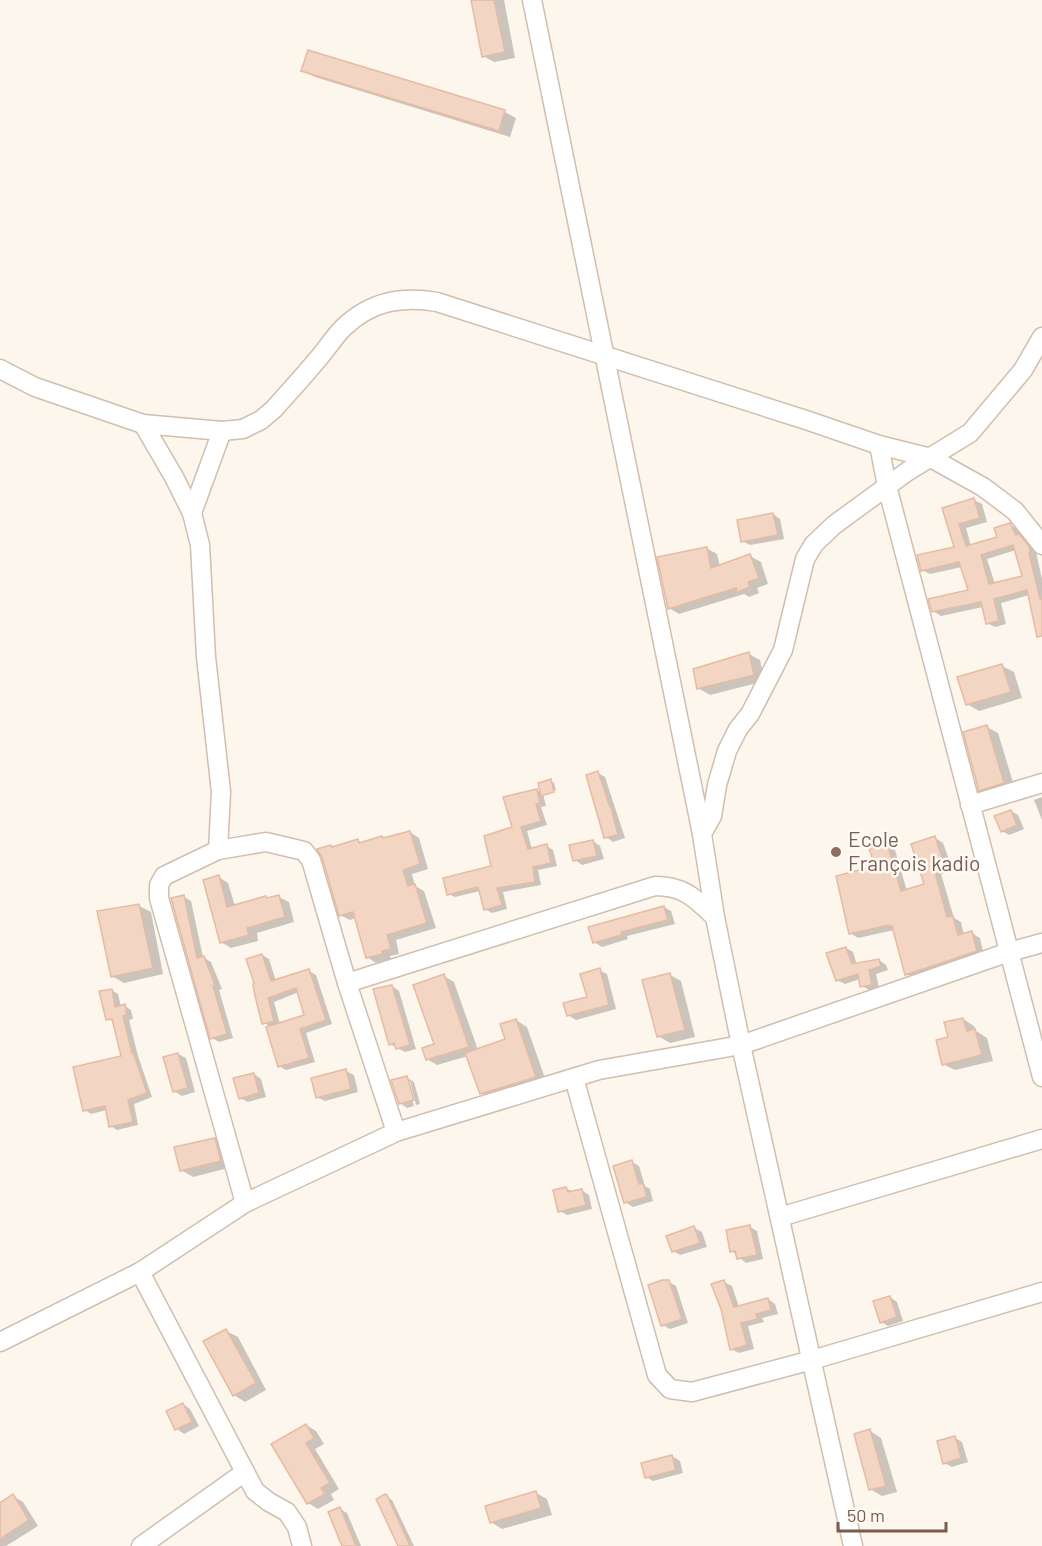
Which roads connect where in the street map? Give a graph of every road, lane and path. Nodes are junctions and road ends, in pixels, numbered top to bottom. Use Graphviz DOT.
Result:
graph roads {
  1 [pos="532,0"];
  2 [pos="1042,337"];
  3 [pos="604,355"];
  4 [pos="0,369"];
  5 [pos="143,424"];
  6 [pos="222,431"];
  7 [pos="879,445"];
  8 [pos="931,459"];
  9 [pos="887,486"];
  10 [pos="192,513"];
  11 [pos="1042,545"];
  12 [pos="1042,783"];
  13 [pos="970,805"];
  14 [pos="702,834"];
  15 [pos="218,850"];
  16 [pos="716,917"];
  17 [pos="1042,943"];
  18 [pos="1009,952"];
  19 [pos="347,983"];
  20 [pos="741,1045"];
  21 [pos="1042,1077"];
  22 [pos="574,1078"];
  23 [pos="396,1132"];
  24 [pos="1042,1139"];
  25 [pos="245,1203"];
  26 [pos="780,1217"];
  27 [pos="140,1272"];
  28 [pos="1042,1292"];
  29 [pos="0,1342"];
  30 [pos="812,1360"];
  31 [pos="245,1472"];
  32 [pos="141,1546"];
  33 [pos="302,1546"];
  34 [pos="854,1546"];
  1 -- 3 [label="street"];
  2 -- 8 [label="street"];
  3 -- 6 [label="street"];
  3 -- 7 [label="street"];
  3 -- 14 [label="street"];
  4 -- 5 [label="street"];
  5 -- 6 [label="street"];
  5 -- 10 [label="street"];
  6 -- 10 [label="street"];
  7 -- 8 [label="street"];
  7 -- 9 [label="street"];
  8 -- 9 [label="street"];
  8 -- 11 [label="street"];
  9 -- 13 [label="street"];
  9 -- 14 [label="street"];
  10 -- 15 [label="street"];
  12 -- 13 [label="street"];
  13 -- 18 [label="street"];
  14 -- 16 [label="street"];
  15 -- 19 [label="street"];
  15 -- 25 [label="street"];
  16 -- 19 [label="street"];
  16 -- 20 [label="street"];
  17 -- 18 [label="street"];
  18 -- 20 [label="street"];
  18 -- 21 [label="street"];
  19 -- 23 [label="street"];
  20 -- 22 [label="street"];
  20 -- 26 [label="street"];
  22 -- 23 [label="street"];
  22 -- 30 [label="street"];
  23 -- 25 [label="street"];
  24 -- 26 [label="street"];
  25 -- 27 [label="street"];
  26 -- 30 [label="street"];
  27 -- 29 [label="street"];
  27 -- 31 [label="street"];
  28 -- 30 [label="street"];
  30 -- 34 [label="street"];
  31 -- 32 [label="street"];
  31 -- 33 [label="street"];
}
